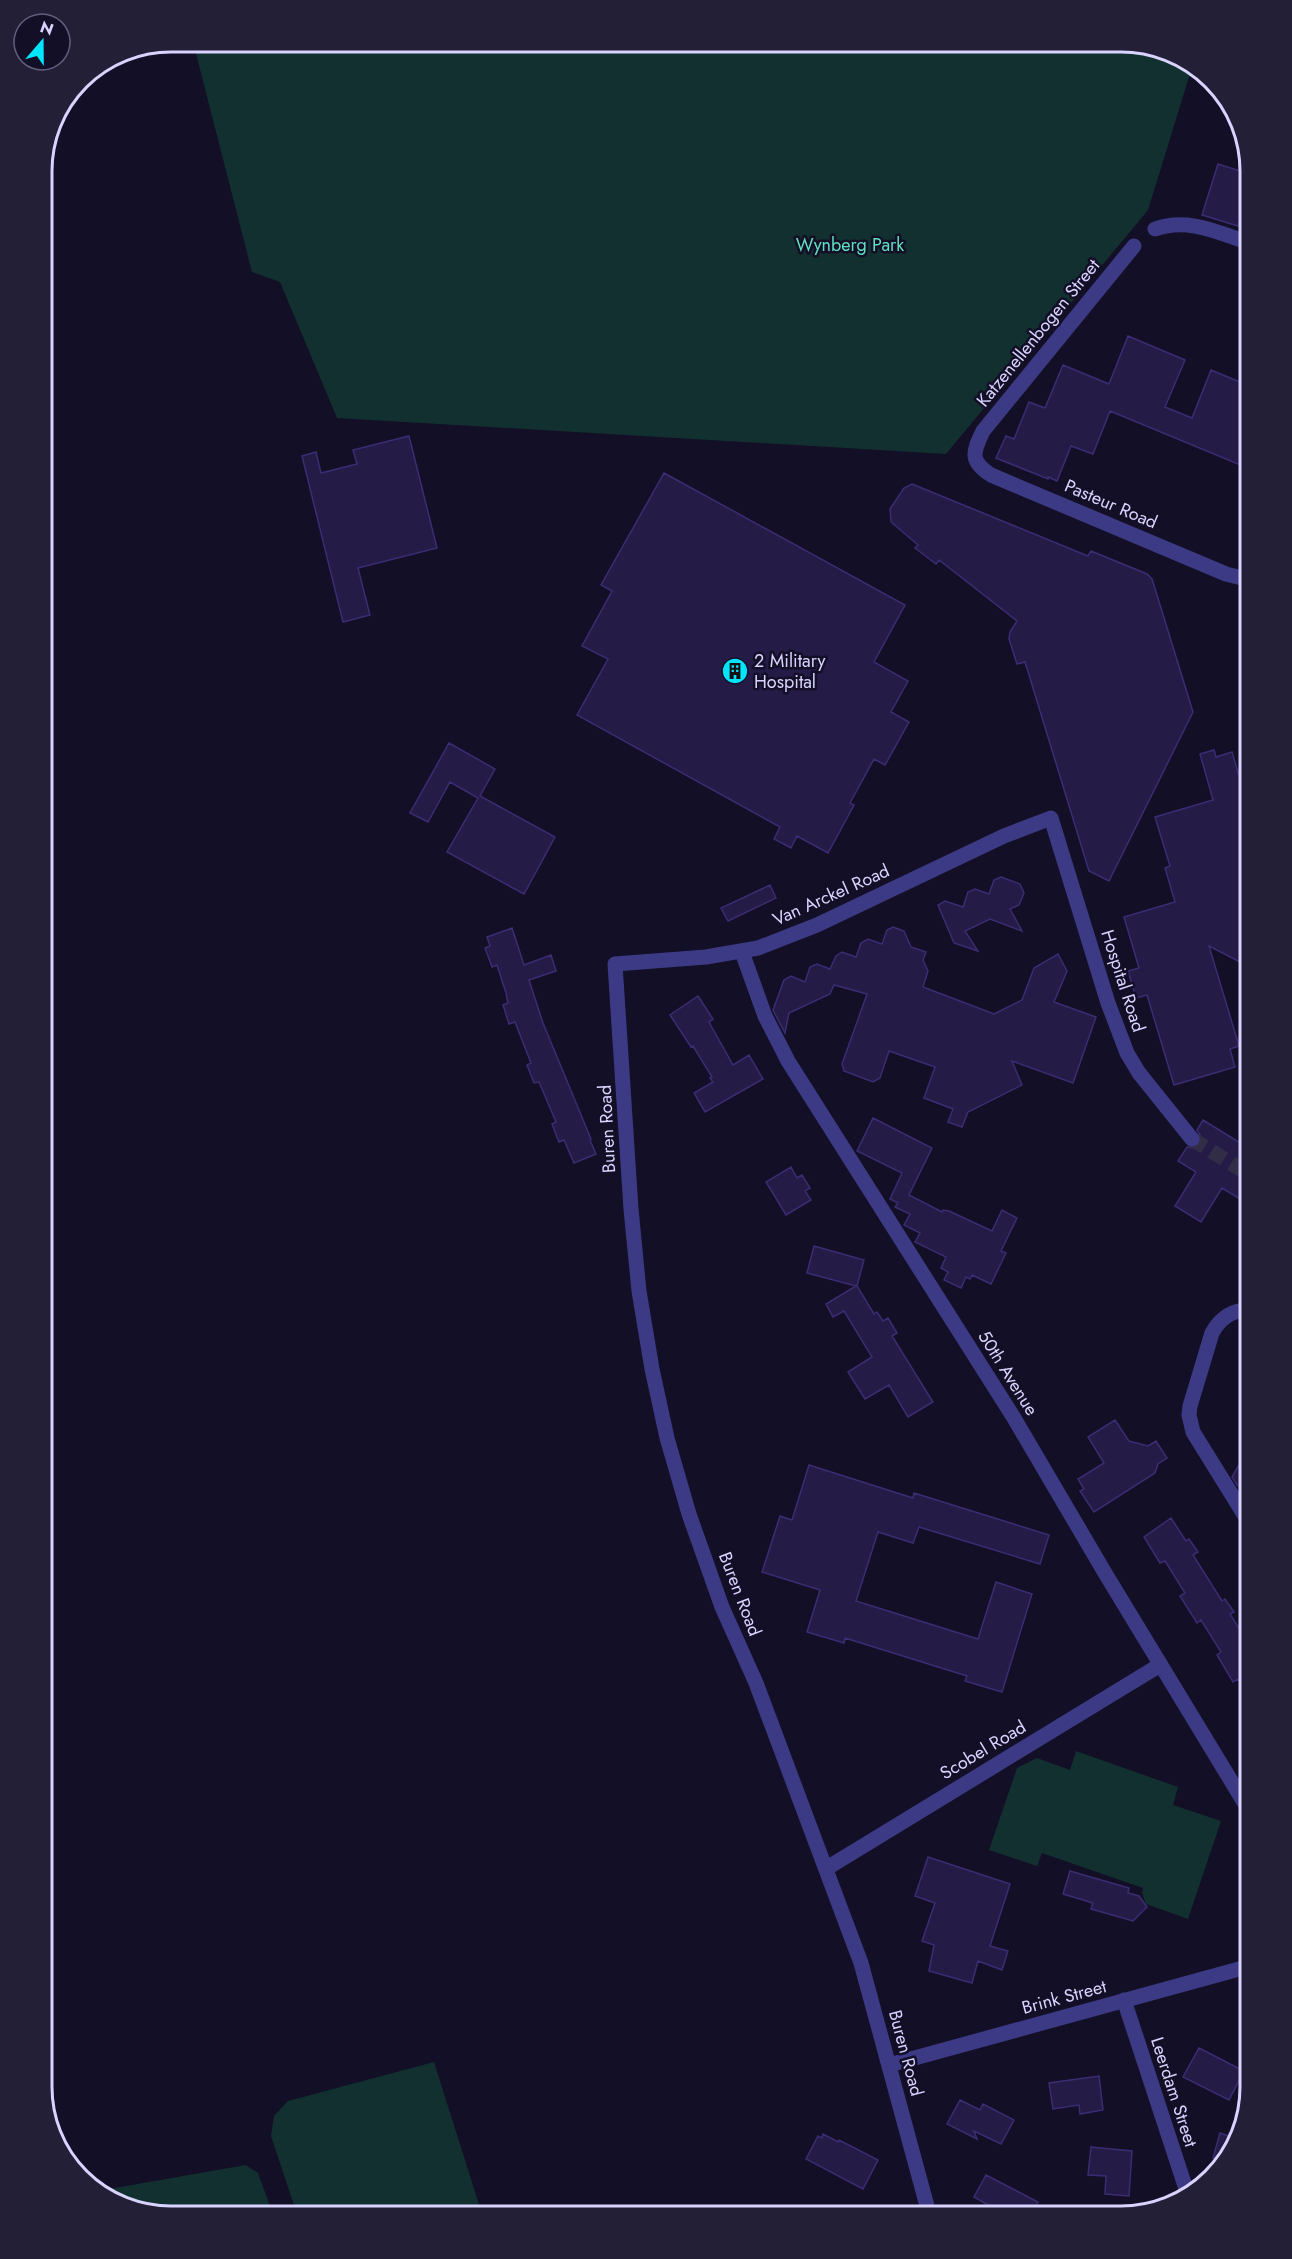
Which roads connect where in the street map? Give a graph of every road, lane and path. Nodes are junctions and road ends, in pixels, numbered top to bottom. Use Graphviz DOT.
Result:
graph roads {
  1 [pos="1155,229"];
  2 [pos="1240,240"];
  3 [pos="1134,246"];
  4 [pos="975,447"];
  5 [pos="1240,577"];
  6 [pos="1051,818"];
  7 [pos="741,952"];
  8 [pos="615,964"];
  9 [pos="1192,1139"];
  10 [pos="1240,1312"];
  11 [pos="1240,1508"];
  12 [pos="1160,1665"];
  13 [pos="1240,1796"];
  14 [pos="827,1868"];
  15 [pos="1240,1969"];
  16 [pos="1124,2000"];
  17 [pos="889,2065"];
  18 [pos="1185,2187"];
  19 [pos="927,2206"];
  1 -- 2 [label="street"];
  3 -- 4 [label="street, Katzenellenbogen Street"];
  4 -- 5 [label="street, Pasteur Road"];
  6 -- 7 [label="street, Van Arckel Road"];
  6 -- 9 [label="street, Hospital Road"];
  7 -- 8 [label="street, Van Arckel Road"];
  7 -- 12 [label="street, 50th Avenue"];
  8 -- 14 [label="street, Buren Road"];
  10 -- 11 [label="street"];
  12 -- 13 [label="street, 50th Avenue"];
  12 -- 14 [label="street, Scobel Road"];
  14 -- 17 [label="street, Buren Road"];
  15 -- 16 [label="street, Brink Street"];
  16 -- 17 [label="street, Brink Street"];
  16 -- 18 [label="street, Leerdam Street"];
  17 -- 19 [label="street, Buren Road"];
}
